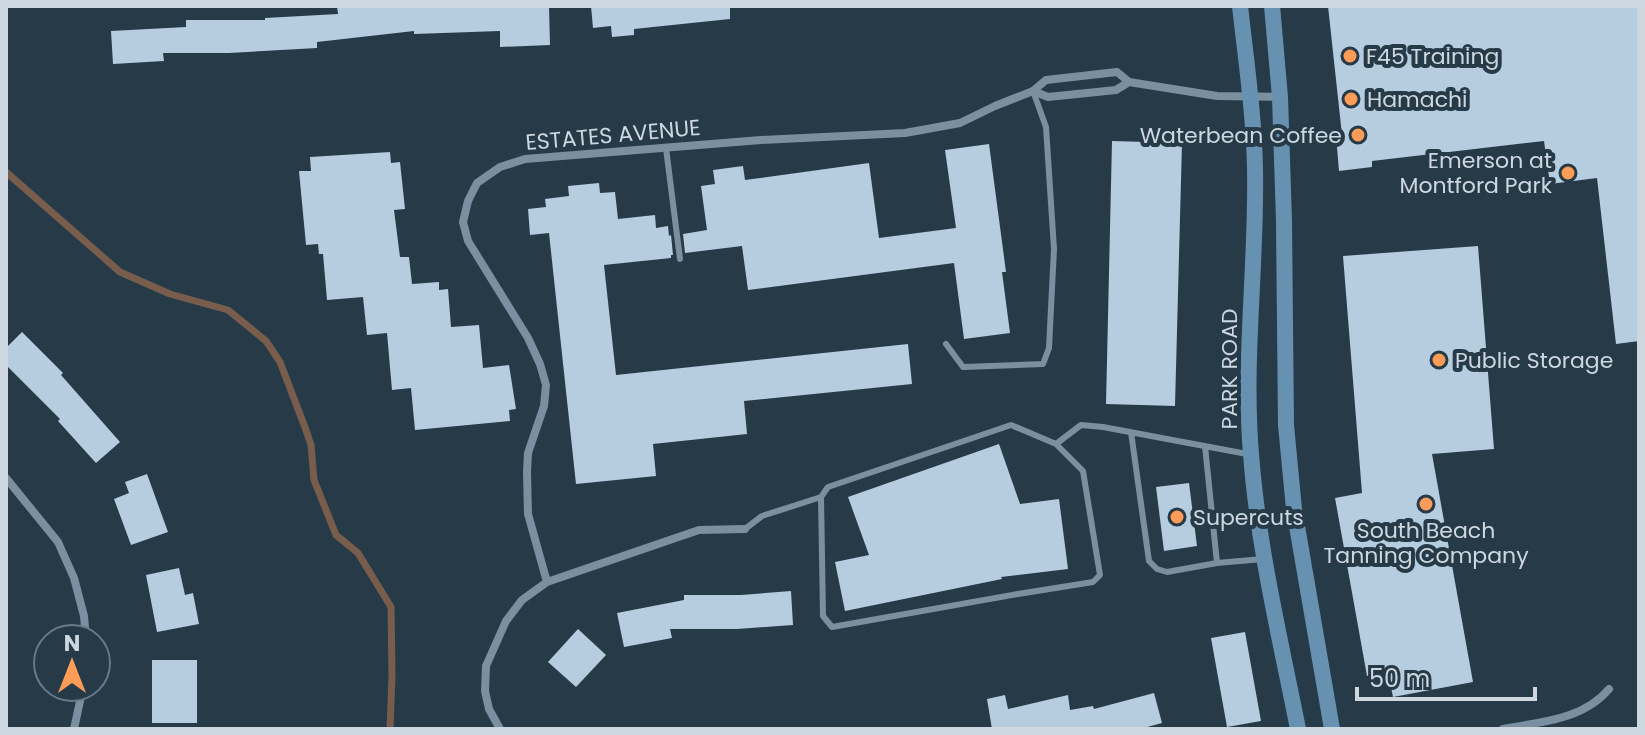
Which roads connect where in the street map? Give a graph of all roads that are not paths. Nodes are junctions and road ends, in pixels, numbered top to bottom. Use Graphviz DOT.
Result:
graph roads {
  1 [pos="1240,6"];
  2 [pos="1272,6"];
  3 [pos="1084,75"];
  4 [pos="1129,82"];
  5 [pos="1033,91"];
  6 [pos="1087,93"];
  7 [pos="1250,97"];
  8 [pos="1280,97"];
  9 [pos="666,148"];
  10 [pos="680,259"];
  11 [pos="946,344"];
  12 [pos="1131,432"];
  13 [pos="1056,444"];
  14 [pos="1205,446"];
  15 [pos="1251,454"];
  16 [pos="6,478"];
  17 [pos="821,497"];
  18 [pos="745,529"];
  19 [pos="1264,559"];
  20 [pos="1217,563"];
  21 [pos="547,582"];
  22 [pos="85,623"];
  23 [pos="1609,689"];
  24 [pos="80,703"];
  25 [pos="74,729"];
  26 [pos="500,729"];
  27 [pos="1298,729"];
  28 [pos="1332,729"];
  29 [pos="1503,729"];
  1 -- 7 [label="main road, PARK ROAD"];
  2 -- 8 [label="main road"];
  3 -- 4 [label="street, ESTATES AVENUE"];
  3 -- 5 [label="street, ESTATES AVENUE"];
  3 -- 6 [label="street"];
  4 -- 6 [label="street, ESTATES AVENUE"];
  4 -- 7 [label="street, ESTATES AVENUE"];
  5 -- 6 [label="street, ESTATES AVENUE"];
  5 -- 9 [label="street, ESTATES AVENUE"];
  5 -- 11 [label="lane"];
  7 -- 8 [label="street, ESTATES AVENUE"];
  7 -- 15 [label="main road, PARK ROAD"];
  8 -- 28 [label="main road"];
  9 -- 10 [label="lane"];
  9 -- 21 [label="street, ESTATES AVENUE"];
  12 -- 13 [label="lane"];
  12 -- 14 [label="lane"];
  12 -- 20 [label="lane"];
  13 -- 17 [label="lane"];
  13 -- 17 [label="lane"];
  14 -- 15 [label="lane"];
  14 -- 20 [label="lane"];
  15 -- 19 [label="main road, PARK ROAD"];
  16 -- 22 [label="street"];
  17 -- 18 [label="lane"];
  18 -- 21 [label="street"];
  19 -- 20 [label="lane"];
  19 -- 27 [label="main road, PARK ROAD"];
  21 -- 26 [label="street"];
  23 -- 29 [label="street"];
  24 -- 25 [label="street"];
}
